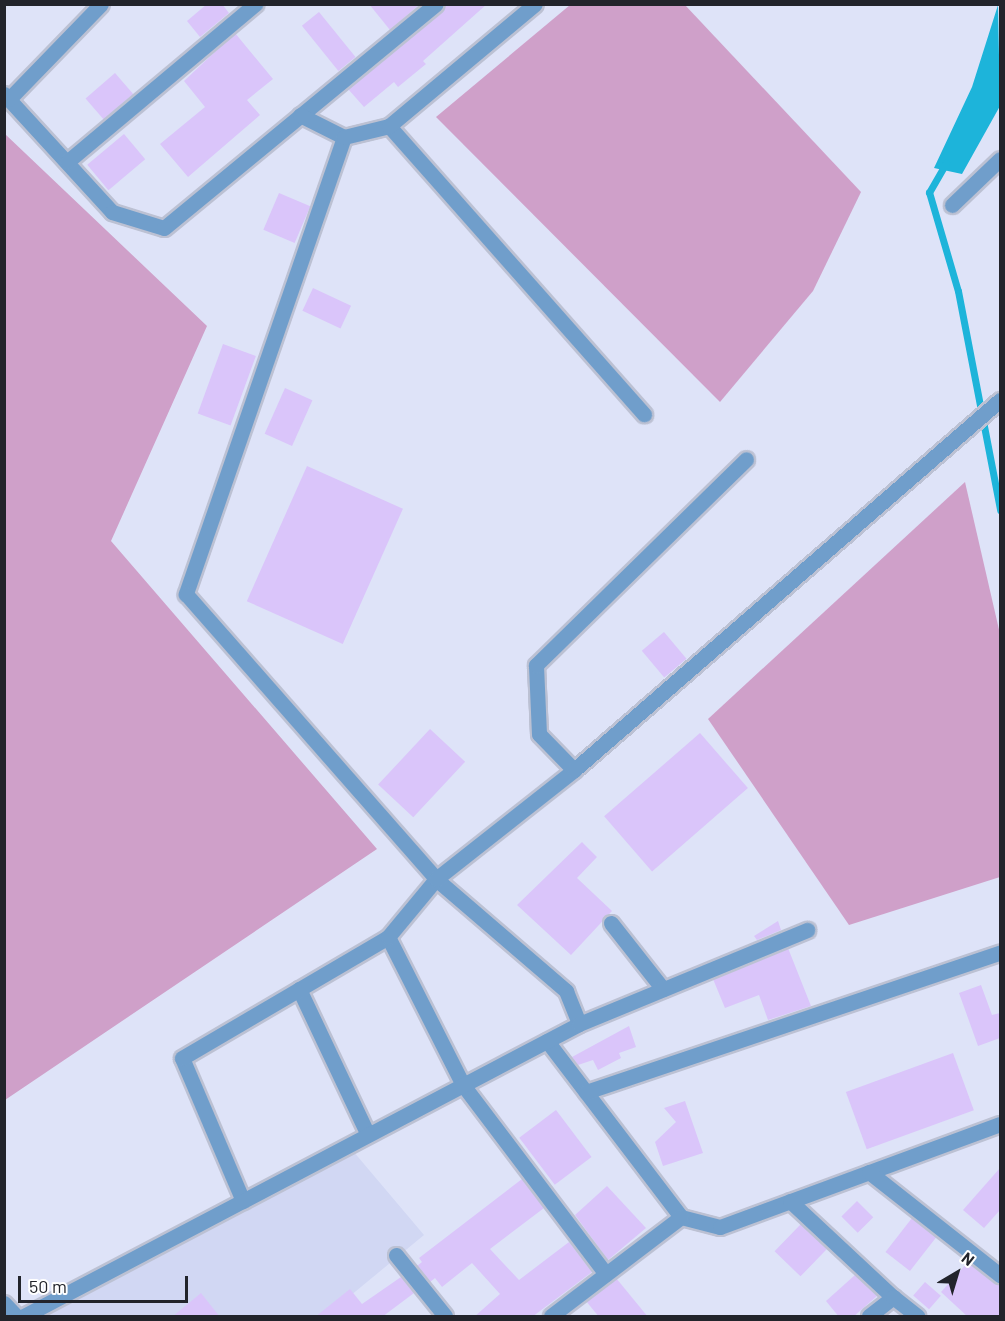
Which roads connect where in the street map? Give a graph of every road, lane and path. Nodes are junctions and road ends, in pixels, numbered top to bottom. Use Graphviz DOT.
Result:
graph roads {
  1 [pos="100,4"];
  2 [pos="255,4"];
  3 [pos="436,4"];
  4 [pos="535,4"];
  5 [pos="7,97"];
  6 [pos="300,115"];
  7 [pos="389,126"];
  8 [pos="344,137"];
  9 [pos="1000,159"];
  10 [pos="67,162"];
  11 [pos="952,205"];
  12 [pos="996,403"];
  13 [pos="644,414"];
  14 [pos="746,459"];
  15 [pos="574,770"];
  16 [pos="436,879"];
  17 [pos="611,923"];
  18 [pos="807,930"];
  19 [pos="388,937"];
  20 [pos="1000,953"];
  21 [pos="299,989"];
  22 [pos="663,989"];
  23 [pos="579,1024"];
  24 [pos="547,1041"];
  25 [pos="463,1085"];
  26 [pos="586,1092"];
  27 [pos="1000,1125"];
  28 [pos="368,1136"];
  29 [pos="869,1172"];
  30 [pos="243,1201"];
  31 [pos="790,1201"];
  32 [pos="681,1217"];
  33 [pos="396,1255"];
  34 [pos="606,1274"];
  35 [pos="1000,1275"];
  36 [pos="893,1297"];
  37 [pos="4,1303"];
  38 [pos="16,1317"];
  39 [pos="24,1317"];
  40 [pos="445,1317"];
  41 [pos="551,1317"];
  42 [pos="869,1317"];
  43 [pos="917,1317"];
  1 -- 5 [label="street"];
  2 -- 10 [label="street"];
  3 -- 6 [label="street"];
  4 -- 7 [label="street"];
  5 -- 10 [label="street"];
  6 -- 8 [label="street"];
  6 -- 10 [label="street"];
  7 -- 8 [label="street"];
  7 -- 13 [label="street"];
  8 -- 16 [label="street"];
  9 -- 11 [label="street"];
  12 -- 15 [label="street"];
  14 -- 15 [label="street"];
  15 -- 16 [label="street"];
  16 -- 19 [label="street"];
  16 -- 23 [label="street"];
  17 -- 22 [label="street"];
  18 -- 22 [label="street"];
  19 -- 21 [label="street"];
  19 -- 25 [label="street"];
  20 -- 26 [label="street"];
  21 -- 28 [label="street"];
  21 -- 30 [label="street"];
  22 -- 23 [label="street"];
  23 -- 24 [label="street"];
  24 -- 25 [label="street"];
  24 -- 26 [label="street"];
  25 -- 28 [label="street"];
  25 -- 34 [label="street"];
  26 -- 32 [label="street"];
  27 -- 29 [label="street"];
  28 -- 30 [label="street"];
  29 -- 31 [label="street"];
  29 -- 35 [label="street"];
  30 -- 39 [label="street"];
  31 -- 32 [label="street"];
  31 -- 36 [label="street"];
  32 -- 34 [label="street"];
  33 -- 40 [label="street"];
  34 -- 41 [label="street"];
  36 -- 42 [label="street"];
  36 -- 43 [label="street"];
  37 -- 38 [label="street"];
}
